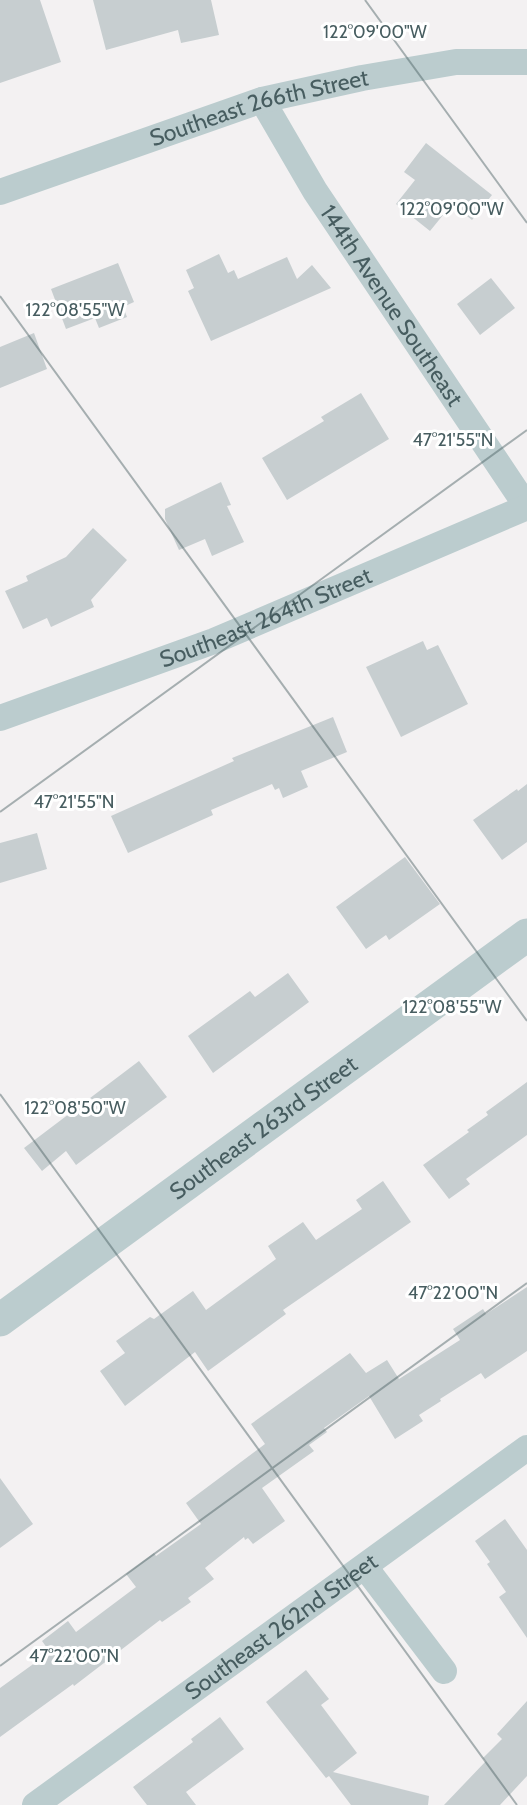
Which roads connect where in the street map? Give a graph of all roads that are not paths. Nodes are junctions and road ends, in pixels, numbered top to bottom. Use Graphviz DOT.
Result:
graph roads {
  1 [pos="527,62"];
  2 [pos="262,100"];
  3 [pos="0,192"];
  4 [pos="527,507"];
  5 [pos="0,718"];
  6 [pos="527,935"];
  7 [pos="0,1321"];
  8 [pos="527,1448"];
  9 [pos="365,1567"];
  10 [pos="444,1671"];
  11 [pos="37,1805"];
  1 -- 2 [label="street, Southeast 266th Street"];
  2 -- 3 [label="street, Southeast 266th Street"];
  2 -- 4 [label="street, 144th Avenue Southeast"];
  4 -- 5 [label="street, Southeast 264th Street"];
  6 -- 7 [label="street, Southeast 263rd Street"];
  8 -- 9 [label="street, Southeast 262nd Street"];
  9 -- 10 [label="street"];
  9 -- 11 [label="street, Southeast 262nd Street"];
}
